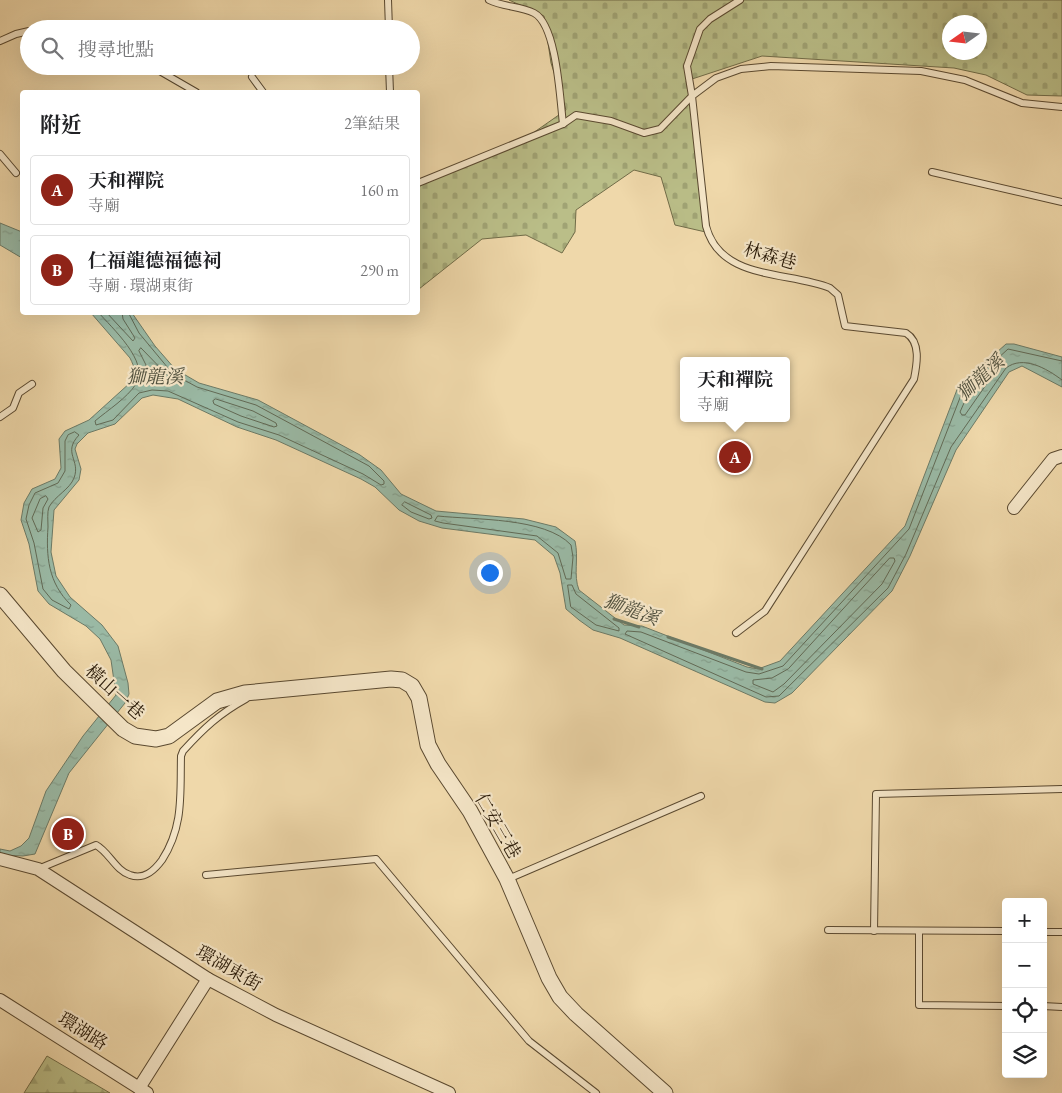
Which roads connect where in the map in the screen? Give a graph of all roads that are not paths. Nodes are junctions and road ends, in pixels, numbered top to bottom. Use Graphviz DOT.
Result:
graph roads {
  1 [pos="388,0"];
  2 [pos="490,0"];
  3 [pos="740,0"];
  4 [pos="389,20"];
  5 [pos="20,33"];
  6 [pos="0,42"];
  7 [pos="167,75"];
  8 [pos="389,75"];
  9 [pos="252,77"];
  10 [pos="193,90"];
  11 [pos="261,90"];
  12 [pos="390,90"];
  13 [pos="692,96"];
  14 [pos="1062,107"];
  15 [pos="563,124"];
  16 [pos="0,154"];
  17 [pos="16,172"];
  18 [pos="932,172"];
  19 [pos="420,182"];
  20 [pos="1062,202"];
  21 [pos="32,384"];
  22 [pos="0,416"];
  23 [pos="1062,456"];
  24 [pos="1014,508"];
  25 [pos="0,595"];
  26 [pos="736,633"];
  27 [pos="258,692"];
  28 [pos="1062,789"];
  29 [pos="701,796"];
  30 [pos="0,860"];
  31 [pos="38,869"];
  32 [pos="206,874"];
  33 [pos="507,879"];
  34 [pos="828,930"];
  35 [pos="874,931"];
  36 [pos="919,931"];
  37 [pos="1002,932"];
  38 [pos="1047,932"];
  39 [pos="1062,932"];
  40 [pos="208,979"];
  41 [pos="0,1000"];
  42 [pos="1002,1006"];
  43 [pos="1047,1006"];
  44 [pos="1062,1007"];
  45 [pos="143,1090"];
  46 [pos="449,1093"];
  47 [pos="596,1093"];
  48 [pos="665,1093"];
  1 -- 4 [label="lane"];
  2 -- 15 [label="lane"];
  3 -- 13 [label="lane"];
  5 -- 6 [label="lane"];
  7 -- 10 [label="lane"];
  8 -- 12 [label="lane"];
  9 -- 11 [label="lane"];
  13 -- 14 [label="lane"];
  13 -- 15 [label="lane"];
  13 -- 26 [label="lane, 林森巷"];
  15 -- 19 [label="lane"];
  16 -- 17 [label="lane"];
  18 -- 20 [label="lane"];
  21 -- 22 [label="lane"];
  23 -- 24 [label="street"];
  25 -- 27 [label="street, 橫山一巷"];
  27 -- 31 [label="lane"];
  27 -- 33 [label="street, 仁安三巷"];
  28 -- 35 [label="lane"];
  29 -- 33 [label="lane"];
  30 -- 31 [label="street, 環湖東街"];
  31 -- 40 [label="street, 環湖東街"];
  32 -- 47 [label="lane"];
  33 -- 48 [label="street, 仁安三巷"];
  34 -- 35 [label="lane"];
  35 -- 36 [label="lane"];
  36 -- 37 [label="lane"];
  36 -- 42 [label="lane"];
  38 -- 39 [label="lane"];
  40 -- 45 [label="street"];
  40 -- 46 [label="street, 環湖東街"];
  41 -- 45 [label="street, 環湖路"];
  43 -- 44 [label="lane"];
}
